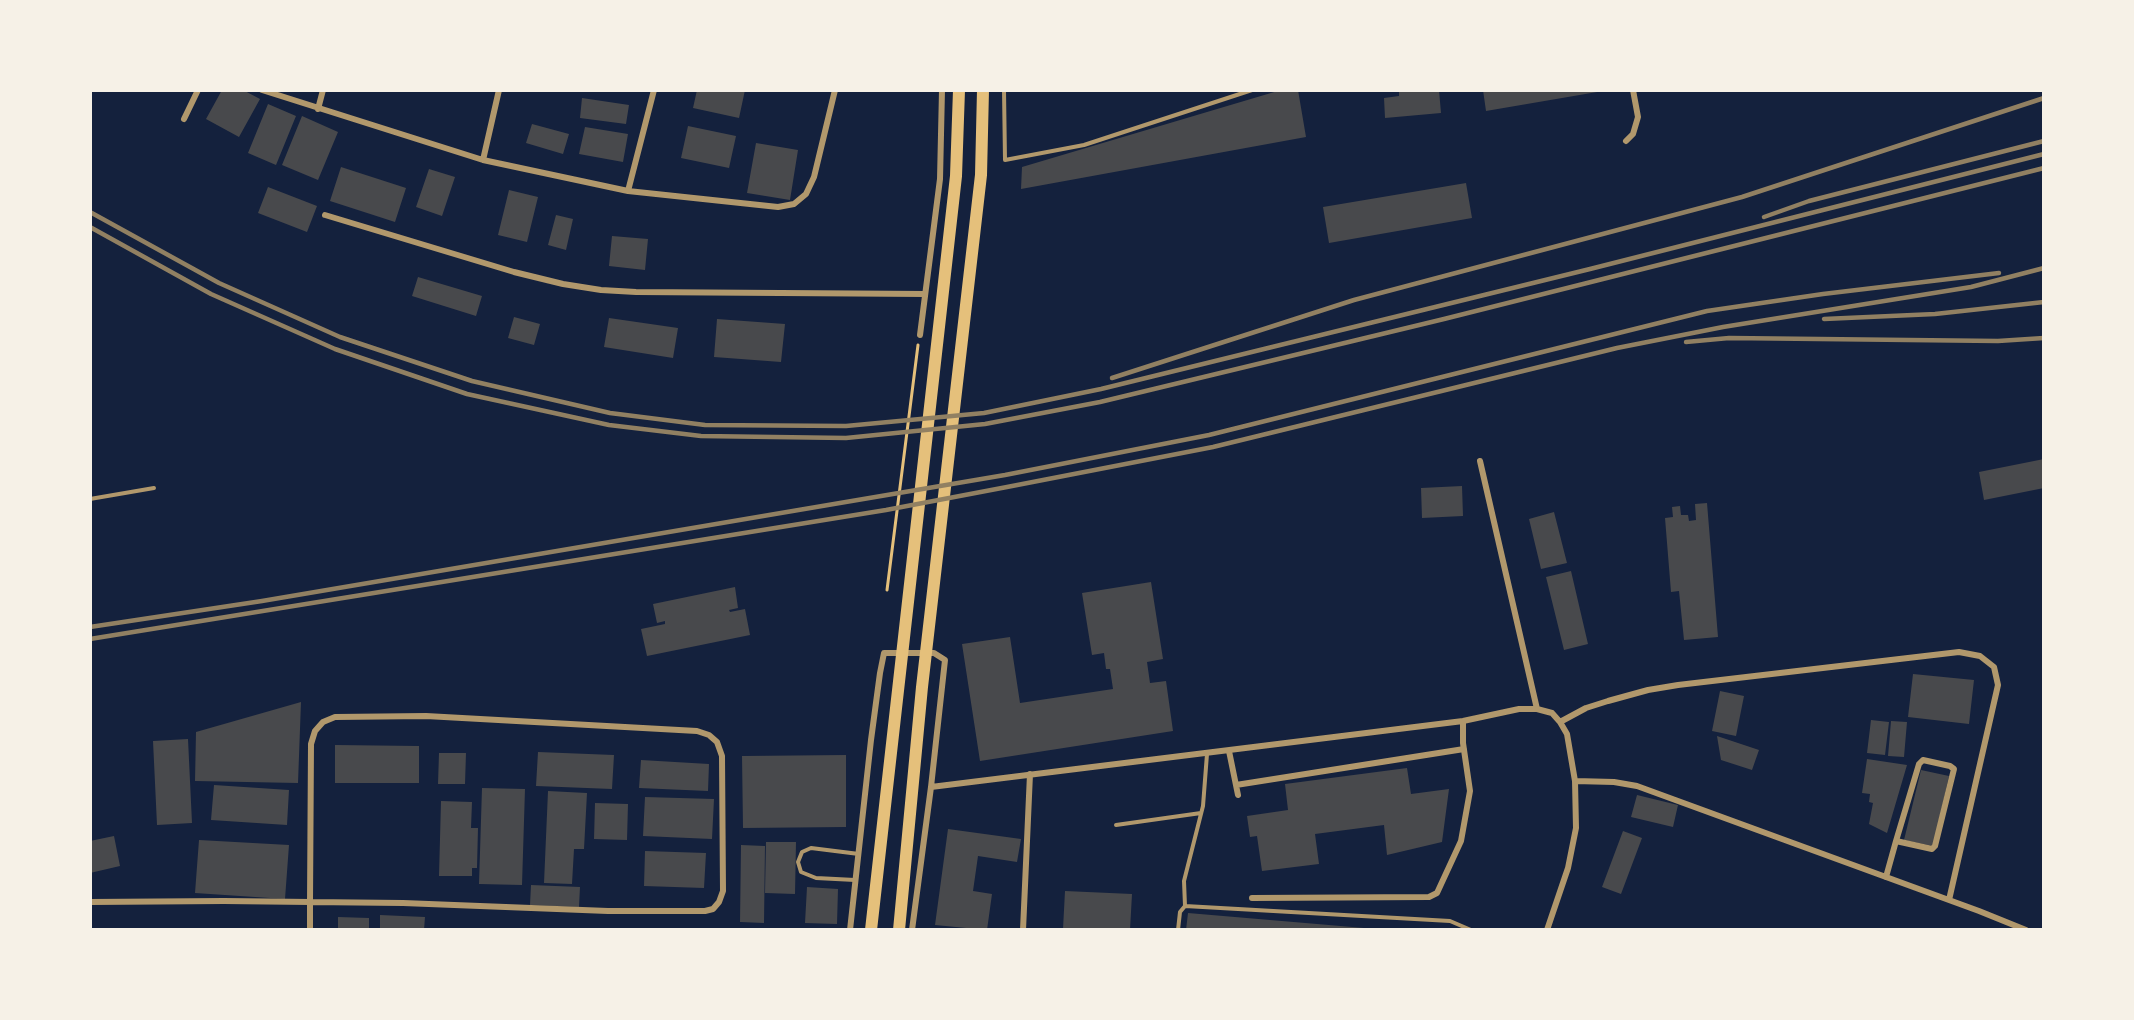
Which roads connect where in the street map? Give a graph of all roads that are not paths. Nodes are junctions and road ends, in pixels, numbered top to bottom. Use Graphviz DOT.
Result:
graph roads {
  1 [pos="198,90"];
  2 [pos="262,90"];
  3 [pos="323,90"];
  4 [pos="500,90"];
  5 [pos="654,90"];
  6 [pos="835,90"];
  7 [pos="942,90"];
  8 [pos="959,90"];
  9 [pos="983,90"];
  10 [pos="1004,90"];
  11 [pos="1252,90"];
  12 [pos="1633,90"];
  13 [pos="318,109"];
  14 [pos="184,119"];
  15 [pos="1626,141"];
  16 [pos="483,160"];
  17 [pos="628,191"];
  18 [pos="326,215"];
  19 [pos="925,294"];
  20 [pos="920,335"];
  21 [pos="1480,461"];
  22 [pos="154,488"];
  23 [pos="90,499"];
  24 [pos="1537,709"];
  25 [pos="1463,721"];
  26 [pos="1560,722"];
  27 [pos="1464,749"];
  28 [pos="1229,751"];
  29 [pos="1208,754"];
  30 [pos="1030,774"];
  31 [pos="1575,781"];
  32 [pos="1236,785"];
  33 [pos="931,787"];
  34 [pos="1238,795"];
  35 [pos="1201,813"];
  36 [pos="1116,825"];
  37 [pos="1896,841"];
  38 [pos="859,854"];
  39 [pos="1886,877"];
  40 [pos="855,880"];
  41 [pos="1252,898"];
  42 [pos="1949,900"];
  43 [pos="90,902"];
  44 [pos="310,902"];
  45 [pos="1185,906"];
  46 [pos="310,930"];
  47 [pos="850,930"];
  48 [pos="871,930"];
  49 [pos="899,930"];
  50 [pos="912,930"];
  51 [pos="1023,930"];
  52 [pos="1178,930"];
  53 [pos="1471,930"];
  54 [pos="1547,930"];
  55 [pos="2026,930"];
  1 -- 14 [label="street"];
  2 -- 13 [label="street"];
  3 -- 13 [label="street"];
  4 -- 16 [label="street"];
  5 -- 17 [label="street"];
  6 -- 17 [label="street"];
  7 -- 19 [label="street"];
  8 -- 48 [label="main road"];
  9 -- 49 [label="main road"];
  10 -- 11 [label="lane"];
  12 -- 15 [label="street"];
  13 -- 16 [label="street"];
  16 -- 17 [label="street"];
  18 -- 19 [label="street"];
  19 -- 20 [label="street"];
  21 -- 24 [label="street"];
  22 -- 23 [label="lane"];
  24 -- 25 [label="street"];
  24 -- 26 [label="street"];
  25 -- 27 [label="street"];
  25 -- 28 [label="street"];
  26 -- 31 [label="street"];
  26 -- 42 [label="street"];
  27 -- 32 [label="street"];
  27 -- 41 [label="street"];
  28 -- 29 [label="street"];
  28 -- 32 [label="street"];
  29 -- 30 [label="street"];
  29 -- 35 [label="lane"];
  30 -- 33 [label="street"];
  30 -- 51 [label="street"];
  31 -- 39 [label="street"];
  31 -- 54 [label="street"];
  32 -- 34 [label="street"];
  33 -- 38 [label="street"];
  33 -- 50 [label="street"];
  35 -- 36 [label="lane"];
  35 -- 45 [label="lane"];
  37 -- 37 [label="street"];
  37 -- 39 [label="street"];
  38 -- 40 [label="street"];
  38 -- 40 [label="lane"];
  39 -- 42 [label="street"];
  40 -- 47 [label="street"];
  42 -- 55 [label="street"];
  43 -- 44 [label="street"];
  44 -- 44 [label="street"];
  44 -- 46 [label="street"];
  45 -- 52 [label="lane"];
  45 -- 53 [label="lane"];
}
